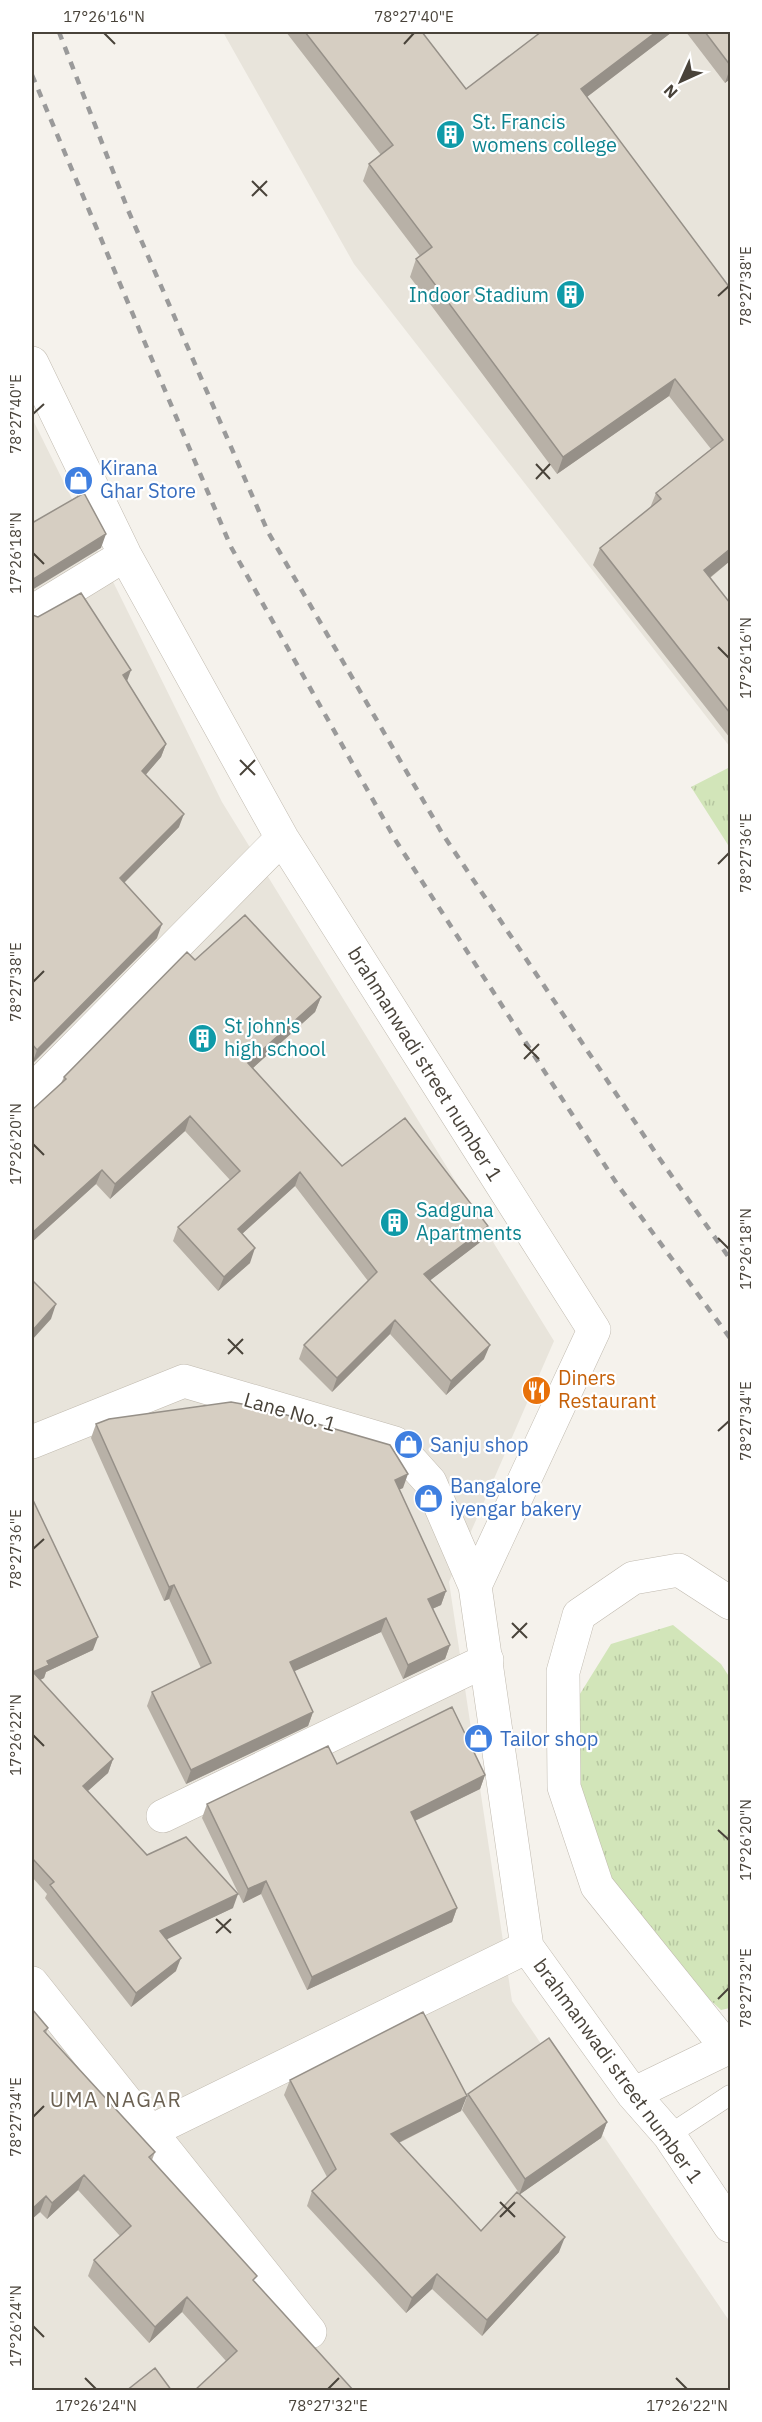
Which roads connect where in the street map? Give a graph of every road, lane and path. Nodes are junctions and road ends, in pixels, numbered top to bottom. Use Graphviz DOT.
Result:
graph roads {
  1 [pos="32,363"];
  2 [pos="125,555"];
  3 [pos="32,612"];
  4 [pos="282,838"];
  5 [pos="32,1091"];
  6 [pos="32,1442"];
  7 [pos="475,1586"];
  8 [pos="730,1603"];
  9 [pos="486,1660"];
  10 [pos="163,1816"];
  11 [pos="527,1947"];
  12 [pos="32,1983"];
  13 [pos="729,2048"];
  14 [pos="633,2094"];
  15 [pos="730,2095"];
  16 [pos="151,2131"];
  17 [pos="669,2135"];
  18 [pos="730,2226"];
  19 [pos="310,2332"];
  1 -- 2 [label="street, brahmanwadi street number 1"];
  2 -- 3 [label="street"];
  2 -- 4 [label="street, brahmanwadi street number 1"];
  4 -- 5 [label="street"];
  4 -- 7 [label="street, brahmanwadi street number 1"];
  6 -- 7 [label="street, Lane No. 1"];
  7 -- 9 [label="street, brahmanwadi street number 1"];
  8 -- 13 [label="street"];
  9 -- 10 [label="street"];
  9 -- 11 [label="street, brahmanwadi street number 1"];
  11 -- 14 [label="street, brahmanwadi street number 1"];
  11 -- 16 [label="street"];
  12 -- 16 [label="street"];
  13 -- 14 [label="street"];
  14 -- 17 [label="street, brahmanwadi street number 1"];
  15 -- 17 [label="lane"];
  16 -- 19 [label="street"];
  17 -- 18 [label="street, brahmanwadi street number 1"];
}
